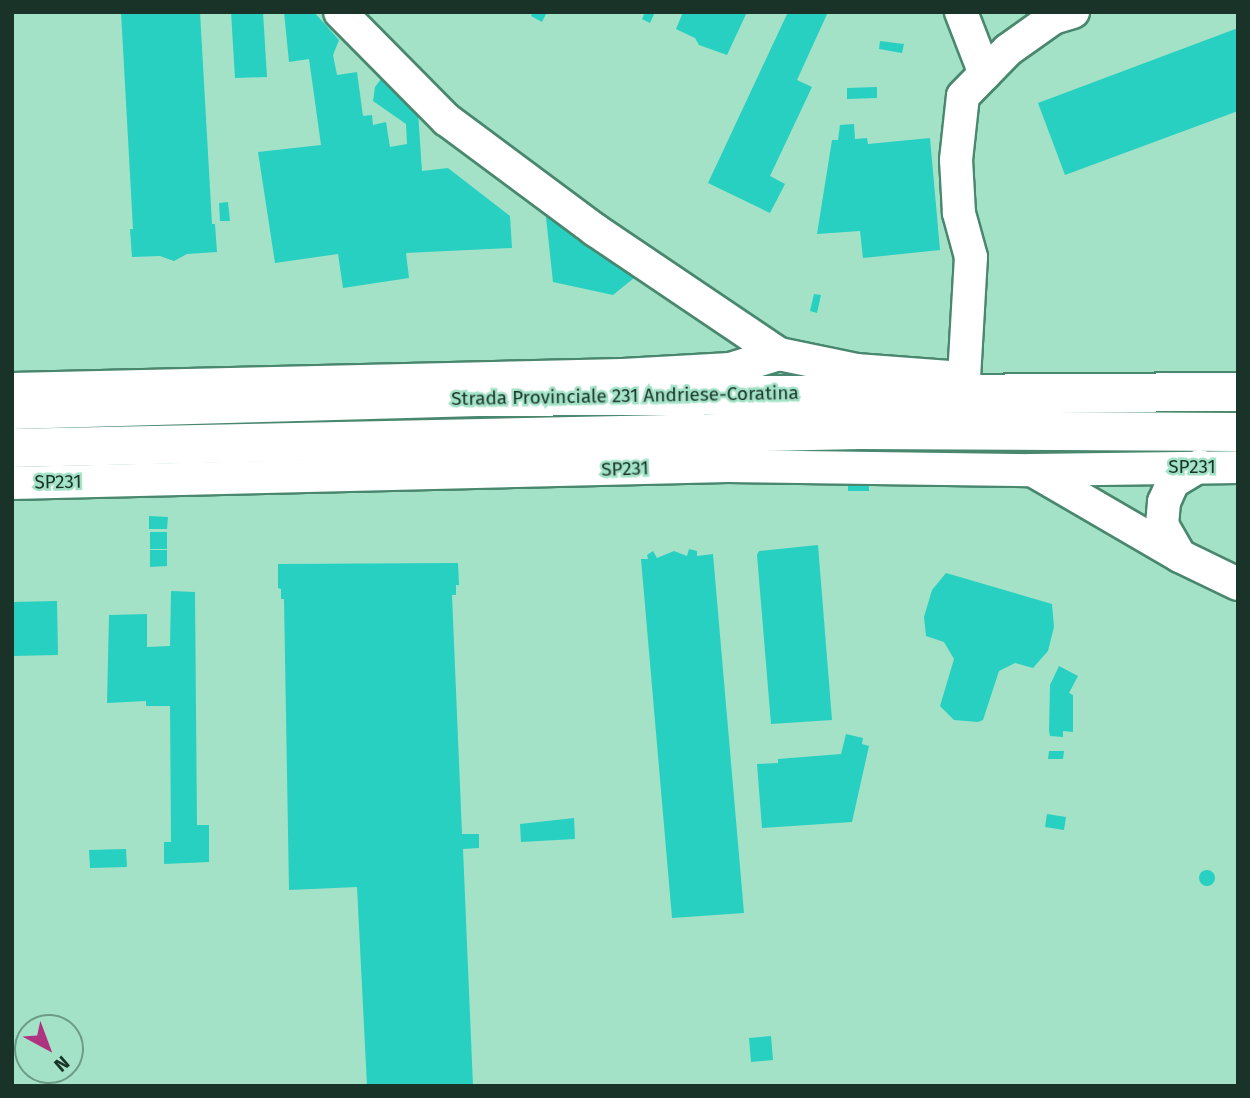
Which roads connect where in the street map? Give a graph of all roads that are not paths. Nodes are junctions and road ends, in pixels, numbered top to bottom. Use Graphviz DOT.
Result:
graph roads {
  1 [pos="340,12"];
  2 [pos="961,12"];
  3 [pos="1073,12"];
  4 [pos="985,74"];
  5 [pos="779,354"];
  6 [pos="964,378"];
  7 [pos="12,389"];
  8 [pos="1133,392"];
  9 [pos="1238,392"];
  10 [pos="12,410"];
  11 [pos="1238,432"];
  12 [pos="12,448"];
  13 [pos="1200,466"];
  14 [pos="1238,467"];
  15 [pos="1032,470"];
  16 [pos="12,483"];
  17 [pos="1180,555"];
  18 [pos="1238,584"];
  1 -- 5 [label="street"];
  2 -- 4 [label="street"];
  3 -- 4 [label="street"];
  4 -- 6 [label="street"];
  5 -- 6 [label="street"];
  5 -- 7 [label="street"];
  6 -- 8 [label="street"];
  8 -- 9 [label="highway, Strada Provinciale 231 Andriese-Coratina"];
  8 -- 10 [label="highway, Strada Provinciale 231 Andriese-Coratina"];
  11 -- 12 [label="highway, Strada Provinciale 231 Andriese-Coratina / SP231"];
  13 -- 14 [label="street, SP231"];
  13 -- 15 [label="street, SP231"];
  13 -- 17 [label="street"];
  15 -- 16 [label="street, SP231"];
  15 -- 17 [label="street"];
  17 -- 18 [label="street"];
}
